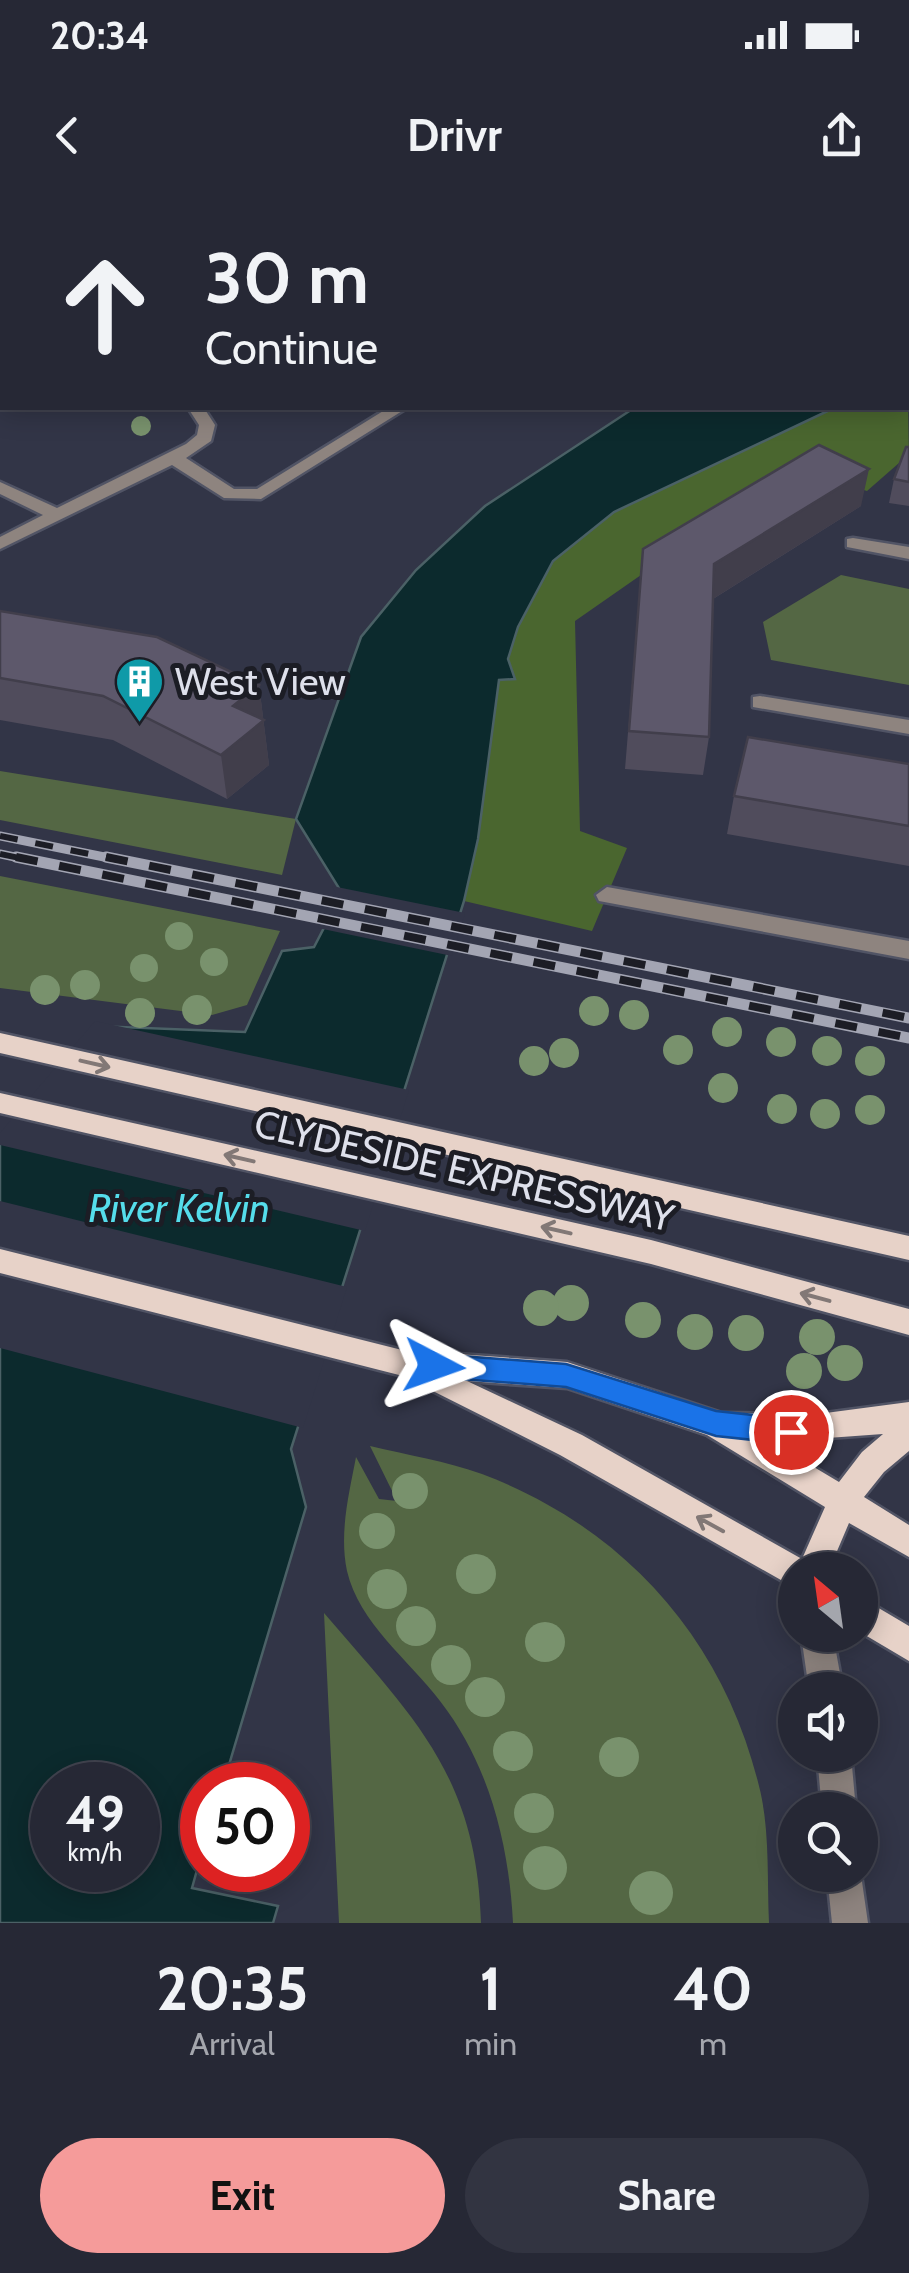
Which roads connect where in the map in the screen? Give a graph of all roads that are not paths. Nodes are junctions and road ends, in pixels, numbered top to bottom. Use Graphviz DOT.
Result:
graph roads {
  1 [pos="197,410"];
  2 [pos="396,410"];
  3 [pos="174,458"];
  4 [pos="0,487"];
  5 [pos="57,515"];
  6 [pos="853,543"];
  7 [pos="0,544"];
  8 [pos="909,553"];
  9 [pos="760,702"];
  10 [pos="909,728"];
  11 [pos="607,895"];
  12 [pos="909,950"];
  13 [pos="0,1043"];
  14 [pos="0,1103"];
  15 [pos="909,1248"];
  16 [pos="0,1261"];
  17 [pos="909,1322"];
  18 [pos="402,1363"];
  19 [pos="909,1416"];
  20 [pos="716,1424"];
  21 [pos="896,1442"];
  22 [pos="844,1499"];
  23 [pos="909,1542"];
  24 [pos="821,1552"];
  25 [pos="778,1562"];
  26 [pos="878,1625"];
  27 [pos="909,1645"];
  28 [pos="847,1892"];
  29 [pos="850,1923"];
  1 -- 3 [label="street"];
  2 -- 3 [label="street"];
  3 -- 5 [label="street"];
  4 -- 5 [label="street"];
  5 -- 7 [label="street"];
  6 -- 8 [label="street"];
  9 -- 10 [label="street"];
  11 -- 12 [label="street"];
  13 -- 15 [label="main road, CLYDESIDE EXPRESSWAY, one-way"];
  17 -- 14 [label="main road, CLYDESIDE EXPRESSWAY, one-way"];
  16 -- 18 [label="main road"];
  18 -- 20 [label="main road"];
  25 -- 18 [label="main road, one-way"];
  19 -- 20 [label="main road"];
  20 -- 22 [label="main road"];
  21 -- 22 [label="main road"];
  22 -- 23 [label="main road"];
  22 -- 24 [label="main road"];
  26 -- 27 [label="main road"];
  28 -- 29 [label="street"];
}
